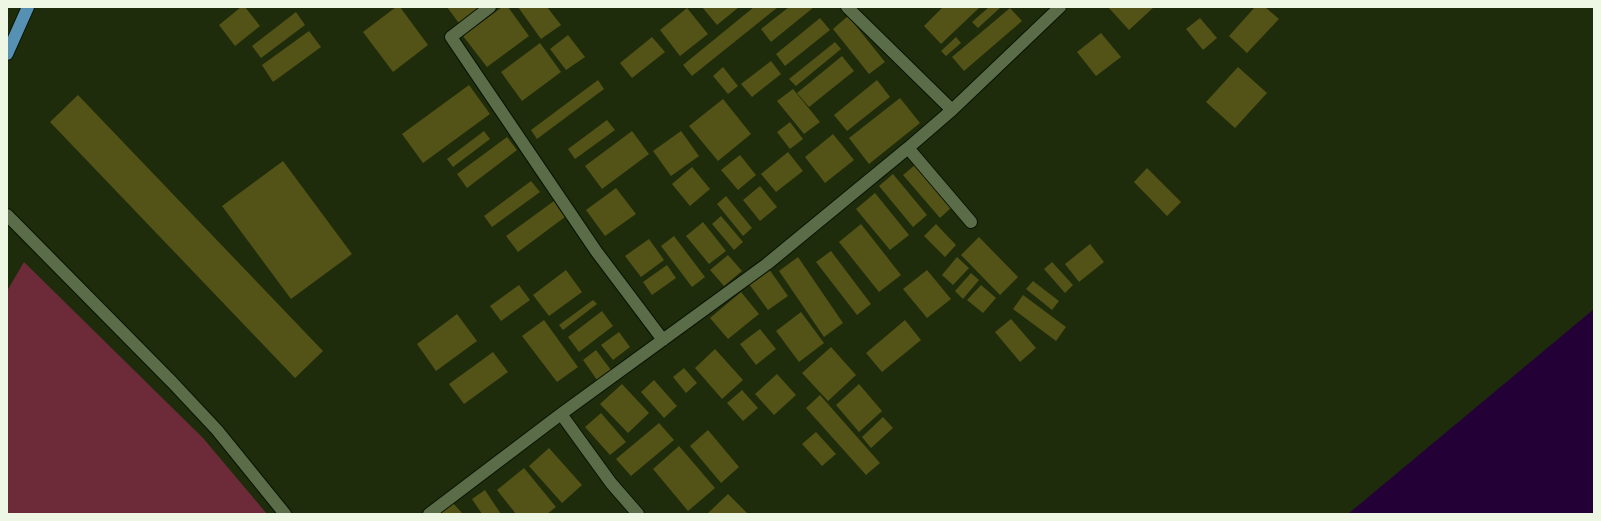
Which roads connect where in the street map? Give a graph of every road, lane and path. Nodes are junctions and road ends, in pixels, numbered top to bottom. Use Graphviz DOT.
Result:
graph roads {
  1 [pos="28,7"];
  2 [pos="490,7"];
  3 [pos="847,7"];
  4 [pos="1060,7"];
  5 [pos="7,54"];
  6 [pos="952,110"];
  7 [pos="908,148"];
  8 [pos="7,215"];
  9 [pos="971,222"];
  10 [pos="663,340"];
  11 [pos="561,414"];
  12 [pos="285,514"];
  13 [pos="429,514"];
  14 [pos="638,514"];
  1 -- 5 [label="main road"];
  2 -- 10 [label="street"];
  3 -- 6 [label="street"];
  4 -- 6 [label="street"];
  6 -- 7 [label="street"];
  7 -- 9 [label="street"];
  7 -- 10 [label="street"];
  8 -- 12 [label="street"];
  10 -- 11 [label="street"];
  11 -- 13 [label="street"];
  11 -- 14 [label="street"];
}
